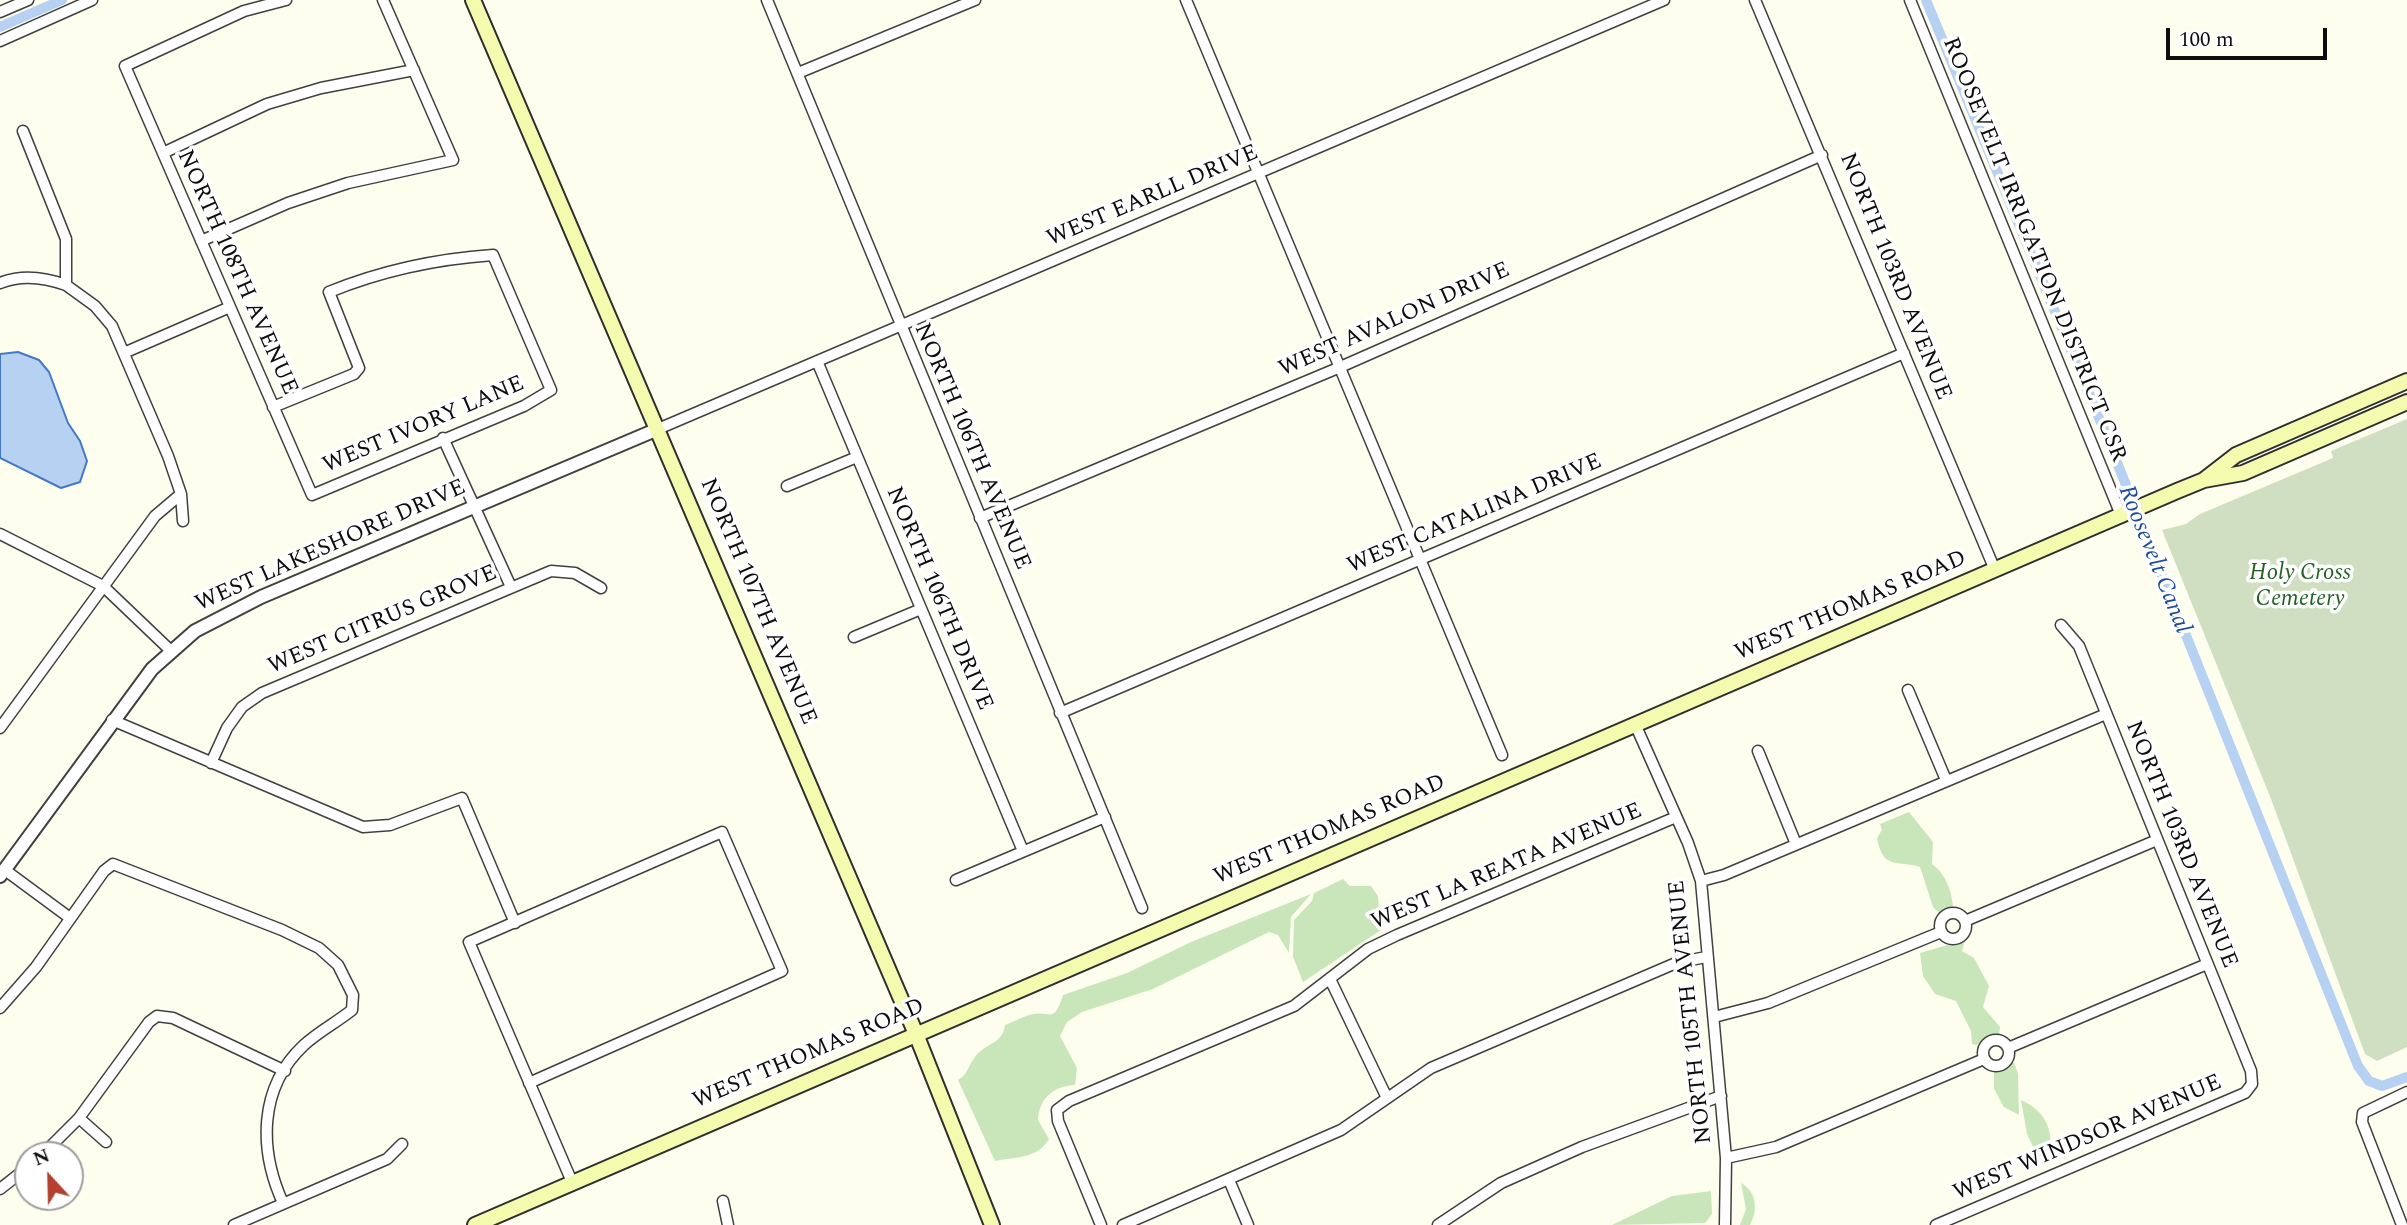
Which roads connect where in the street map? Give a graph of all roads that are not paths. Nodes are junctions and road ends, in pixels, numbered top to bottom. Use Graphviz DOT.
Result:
graph roads {
  1 [pos="28,0"];
  2 [pos="92,0"];
  3 [pos="286,0"];
  4 [pos="383,0"];
  5 [pos="473,0"];
  6 [pos="767,0"];
  7 [pos="975,0"];
  8 [pos="1186,0"];
  9 [pos="1664,0"];
  10 [pos="1755,0"];
  11 [pos="1910,0"];
  12 [pos="0,12"];
  13 [pos="0,41"];
  14 [pos="414,70"];
  15 [pos="798,73"];
  16 [pos="23,131"];
  17 [pos="163,153"];
  18 [pos="1822,155"];
  19 [pos="1259,173"];
  20 [pos="201,241"];
  21 [pos="0,283"];
  22 [pos="66,285"];
  23 [pos="230,307"];
  24 [pos="900,326"];
  25 [pos="125,352"];
  26 [pos="1904,353"];
  27 [pos="817,361"];
  28 [pos="1338,368"];
  29 [pos="2407,381"];
  30 [pos="2407,402"];
  31 [pos="273,407"];
  32 [pos="658,429"];
  33 [pos="443,438"];
  34 [pos="857,457"];
  35 [pos="2204,480"];
  36 [pos="787,486"];
  37 [pos="181,494"];
  38 [pos="312,495"];
  39 [pos="475,506"];
  40 [pos="2121,515"];
  41 [pos="980,518"];
  42 [pos="184,521"];
  43 [pos="0,534"];
  44 [pos="1420,559"];
  45 [pos="1995,569"];
  46 [pos="103,586"];
  47 [pos="511,587"];
  48 [pos="601,588"];
  49 [pos="921,608"];
  50 [pos="2061,625"];
  51 [pos="855,636"];
  52 [pos="170,650"];
  53 [pos="1908,690"];
  54 [pos="1060,713"];
  55 [pos="2106,714"];
  56 [pos="112,720"];
  57 [pos="1635,724"];
  58 [pos="0,728"];
  59 [pos="1758,751"];
  60 [pos="1502,754"];
  61 [pos="211,763"];
  62 [pos="1946,780"];
  63 [pos="1105,817"];
  64 [pos="1676,817"];
  65 [pos="2157,840"];
  66 [pos="1796,844"];
  67 [pos="1023,851"];
  68 [pos="2,873"];
  69 [pos="956,880"];
  70 [pos="1701,881"];
  71 [pos="1142,908"];
  72 [pos="70,918"];
  73 [pos="1965,922"];
  74 [pos="515,923"];
  75 [pos="1941,932"];
  76 [pos="1706,957"];
  77 [pos="2207,964"];
  78 [pos="1330,979"];
  79 [pos="0,1007"];
  80 [pos="1714,1017"];
  81 [pos="916,1034"];
  82 [pos="2008,1048"];
  83 [pos="1984,1059"];
  84 [pos="285,1071"];
  85 [pos="529,1083"];
  86 [pos="2252,1084"];
  87 [pos="2407,1092"];
  88 [pos="1721,1096"];
  89 [pos="1387,1098"];
  90 [pos="79,1118"];
  91 [pos="56,1141"];
  92 [pos="106,1142"];
  93 [pos="402,1144"];
  94 [pos="1726,1158"];
  95 [pos="14,1178"];
  96 [pos="1229,1180"];
  97 [pos="572,1182"];
  98 [pos="0,1189"];
  99 [pos="723,1200"];
  100 [pos="283,1203"];
  101 [pos="234,1225"];
  102 [pos="475,1225"];
  103 [pos="728,1225"];
  104 [pos="992,1225"];
  105 [pos="1101,1225"];
  106 [pos="1123,1225"];
  107 [pos="1248,1225"];
  108 [pos="1438,1225"];
  109 [pos="1725,1225"];
  110 [pos="1936,1225"];
  111 [pos="2402,1225"];
  1 -- 12 [label="street"];
  2 -- 13 [label="street"];
  3 -- 17 [label="street, NORTH 108TH AVENUE"];
  4 -- 14 [label="street"];
  5 -- 32 [label="main road, NORTH 107TH AVENUE"];
  6 -- 15 [label="street, NORTH 106TH AVENUE"];
  7 -- 15 [label="street"];
  8 -- 19 [label="street"];
  9 -- 19 [label="street, WEST EARLL DRIVE"];
  10 -- 18 [label="street, NORTH 103RD AVENUE"];
  11 -- 40 [label="street, ROOSEVELT IRRIGATION DISTRICT CSR"];
  14 -- 17 [label="street"];
  14 -- 20 [label="street"];
  15 -- 24 [label="street, NORTH 106TH AVENUE"];
  16 -- 22 [label="street"];
  17 -- 20 [label="street, NORTH 108TH AVENUE"];
  18 -- 26 [label="street, NORTH 103RD AVENUE"];
  18 -- 28 [label="street, WEST AVALON DRIVE"];
  19 -- 24 [label="street, WEST EARLL DRIVE"];
  19 -- 28 [label="street"];
  20 -- 23 [label="street, NORTH 108TH AVENUE"];
  21 -- 22 [label="street"];
  22 -- 25 [label="street"];
  23 -- 25 [label="street"];
  23 -- 31 [label="street, NORTH 108TH AVENUE"];
  24 -- 27 [label="street, WEST EARLL DRIVE"];
  24 -- 41 [label="street, NORTH 106TH AVENUE"];
  25 -- 37 [label="street"];
  26 -- 44 [label="street, WEST CATALINA DRIVE"];
  26 -- 45 [label="street, NORTH 103RD AVENUE"];
  27 -- 32 [label="street, WEST EARLL DRIVE"];
  27 -- 34 [label="street, NORTH 106TH DRIVE"];
  28 -- 41 [label="street, WEST AVALON DRIVE"];
  28 -- 44 [label="street"];
  29 -- 35 [label="main road, WEST THOMAS ROAD"];
  30 -- 35 [label="main road, WEST THOMAS ROAD"];
  31 -- 33 [label="street, WEST IVORY LANE"];
  31 -- 38 [label="street, NORTH 108TH AVENUE"];
  32 -- 39 [label="street, WEST LAKESHORE DRIVE"];
  32 -- 81 [label="main road, NORTH 107TH AVENUE"];
  33 -- 38 [label="street, WEST IVORY LANE"];
  33 -- 39 [label="street"];
  34 -- 36 [label="street"];
  34 -- 49 [label="street, NORTH 106TH DRIVE"];
  35 -- 40 [label="main road, WEST THOMAS ROAD"];
  37 -- 42 [label="street"];
  37 -- 46 [label="street"];
  39 -- 47 [label="street"];
  39 -- 52 [label="street, WEST LAKESHORE DRIVE"];
  40 -- 45 [label="main road, WEST THOMAS ROAD"];
  41 -- 54 [label="street, NORTH 106TH AVENUE"];
  43 -- 46 [label="street"];
  44 -- 54 [label="street, WEST CATALINA DRIVE"];
  44 -- 60 [label="street"];
  45 -- 57 [label="main road, WEST THOMAS ROAD"];
  46 -- 52 [label="street"];
  46 -- 58 [label="street"];
  47 -- 48 [label="street, WEST CITRUS GROVE"];
  47 -- 61 [label="street, WEST CITRUS GROVE"];
  49 -- 51 [label="street"];
  49 -- 67 [label="street, NORTH 106TH DRIVE"];
  50 -- 55 [label="street, NORTH 103RD AVENUE"];
  52 -- 56 [label="street, WEST LAKESHORE DRIVE"];
  53 -- 62 [label="street"];
  54 -- 63 [label="street, NORTH 106TH AVENUE"];
  55 -- 62 [label="street"];
  55 -- 65 [label="street, NORTH 103RD AVENUE"];
  56 -- 61 [label="street"];
  56 -- 68 [label="street, WEST LAKESHORE DRIVE"];
  57 -- 64 [label="street, NORTH 105TH AVENUE"];
  57 -- 81 [label="main road, WEST THOMAS ROAD"];
  59 -- 66 [label="street"];
  61 -- 74 [label="street"];
  62 -- 66 [label="street"];
  63 -- 67 [label="street"];
  63 -- 71 [label="street, NORTH 106TH AVENUE"];
  64 -- 70 [label="street, NORTH 105TH AVENUE"];
  64 -- 78 [label="street, WEST LA REATA AVENUE"];
  65 -- 73 [label="street"];
  65 -- 77 [label="street, NORTH 103RD AVENUE"];
  66 -- 70 [label="street"];
  67 -- 69 [label="street"];
  68 -- 72 [label="street"];
  70 -- 76 [label="street, NORTH 105TH AVENUE"];
  72 -- 79 [label="street"];
  72 -- 84 [label="street"];
  73 -- 75 [label="street"];
  73 -- 75 [label="street"];
  74 -- 85 [label="street"];
  74 -- 85 [label="street"];
  75 -- 80 [label="street"];
  76 -- 80 [label="street, NORTH 105TH AVENUE"];
  76 -- 89 [label="street"];
  77 -- 82 [label="street"];
  77 -- 86 [label="street, NORTH 103RD AVENUE"];
  78 -- 89 [label="street"];
  78 -- 105 [label="street, WEST LA REATA AVENUE"];
  80 -- 88 [label="street, NORTH 105TH AVENUE"];
  81 -- 97 [label="main road, WEST THOMAS ROAD"];
  81 -- 104 [label="main road, NORTH 107TH AVENUE"];
  82 -- 83 [label="street"];
  82 -- 83 [label="street"];
  83 -- 94 [label="street"];
  84 -- 90 [label="street"];
  84 -- 100 [label="street"];
  85 -- 97 [label="street"];
  86 -- 110 [label="street, WEST WINDSOR AVENUE"];
  87 -- 111 [label="street"];
  88 -- 94 [label="street, NORTH 105TH AVENUE"];
  88 -- 108 [label="street"];
  89 -- 96 [label="street"];
  90 -- 91 [label="street"];
  90 -- 92 [label="street"];
  93 -- 100 [label="street"];
  94 -- 109 [label="street, NORTH 105TH AVENUE"];
  95 -- 98 [label="street"];
  96 -- 106 [label="street"];
  96 -- 107 [label="street"];
  97 -- 102 [label="main road, WEST THOMAS ROAD"];
  99 -- 103 [label="street"];
  100 -- 101 [label="street"];
}
